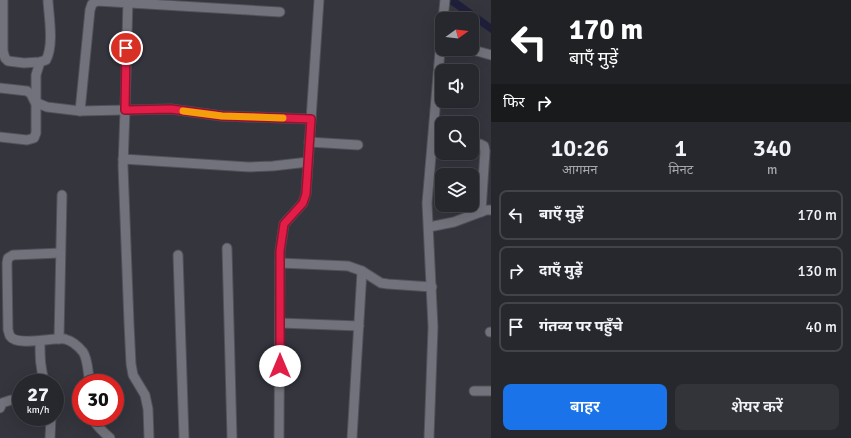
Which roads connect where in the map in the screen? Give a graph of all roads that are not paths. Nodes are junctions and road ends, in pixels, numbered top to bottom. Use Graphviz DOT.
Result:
graph roads {
  1 [pos="3,0"];
  2 [pos="319,0"];
  3 [pos="48,1"];
  4 [pos="127,1"];
  5 [pos="445,2"];
  6 [pos="280,12"];
  7 [pos="444,12"];
  8 [pos="479,52"];
  9 [pos="491,55"];
  10 [pos="441,56"];
  11 [pos="40,62"];
  12 [pos="0,88"];
  13 [pos="36,102"];
  14 [pos="125,110"];
  15 [pos="80,111"];
  16 [pos="438,116"];
  17 [pos="311,119"];
  18 [pos="0,137"];
  19 [pos="310,142"];
  20 [pos="479,144"];
  21 [pos="358,145"];
  22 [pos="435,154"];
  23 [pos="123,159"];
  24 [pos="308,162"];
  25 [pos="62,195"];
  26 [pos="491,210"];
  27 [pos="481,212"];
  28 [pos="429,227"];
  29 [pos="227,248"];
  30 [pos="60,253"];
  31 [pos="178,254"];
  32 [pos="280,263"];
  33 [pos="362,271"];
  34 [pos="432,287"];
  35 [pos="280,323"];
  36 [pos="359,326"];
  37 [pos="58,340"];
  38 [pos="40,341"];
  39 [pos="42,374"];
  40 [pos="89,374"];
  41 [pos="474,391"];
  42 [pos="491,392"];
  43 [pos="12,400"];
  44 [pos="0,408"];
  45 [pos="51,426"];
  46 [pos="97,426"];
  47 [pos="50,438"];
  48 [pos="110,438"];
  49 [pos="149,438"];
  50 [pos="184,438"];
  51 [pos="232,438"];
  52 [pos="279,438"];
  53 [pos="352,438"];
  54 [pos="429,438"];
  1 -- 11 [label="street"];
  2 -- 17 [label="street"];
  3 -- 11 [label="street"];
  4 -- 6 [label="street"];
  4 -- 14 [label="street"];
  4 -- 15 [label="street"];
  5 -- 7 [label="street"];
  8 -- 9 [label="street"];
  10 -- 16 [label="street"];
  11 -- 13 [label="street"];
  12 -- 13 [label="street"];
  13 -- 15 [label="street"];
  13 -- 18 [label="street"];
  14 -- 15 [label="street"];
  14 -- 17 [label="street"];
  14 -- 23 [label="street"];
  17 -- 19 [label="street"];
  19 -- 21 [label="street"];
  19 -- 24 [label="street"];
  20 -- 27 [label="street"];
  22 -- 28 [label="street"];
  23 -- 24 [label="street"];
  23 -- 49 [label="street"];
  24 -- 32 [label="street"];
  25 -- 30 [label="street"];
  26 -- 27 [label="street"];
  27 -- 28 [label="street"];
  28 -- 34 [label="street"];
  29 -- 51 [label="street"];
  30 -- 37 [label="street"];
  30 -- 38 [label="street"];
  31 -- 50 [label="street"];
  32 -- 33 [label="street"];
  32 -- 35 [label="street"];
  33 -- 34 [label="street"];
  33 -- 36 [label="street"];
  34 -- 54 [label="street"];
  35 -- 36 [label="street"];
  35 -- 52 [label="street"];
  36 -- 53 [label="street"];
  37 -- 38 [label="street"];
  37 -- 40 [label="street"];
  38 -- 39 [label="street"];
  41 -- 42 [label="street"];
  43 -- 44 [label="street"];
  45 -- 47 [label="street"];
  46 -- 48 [label="street"];
}
